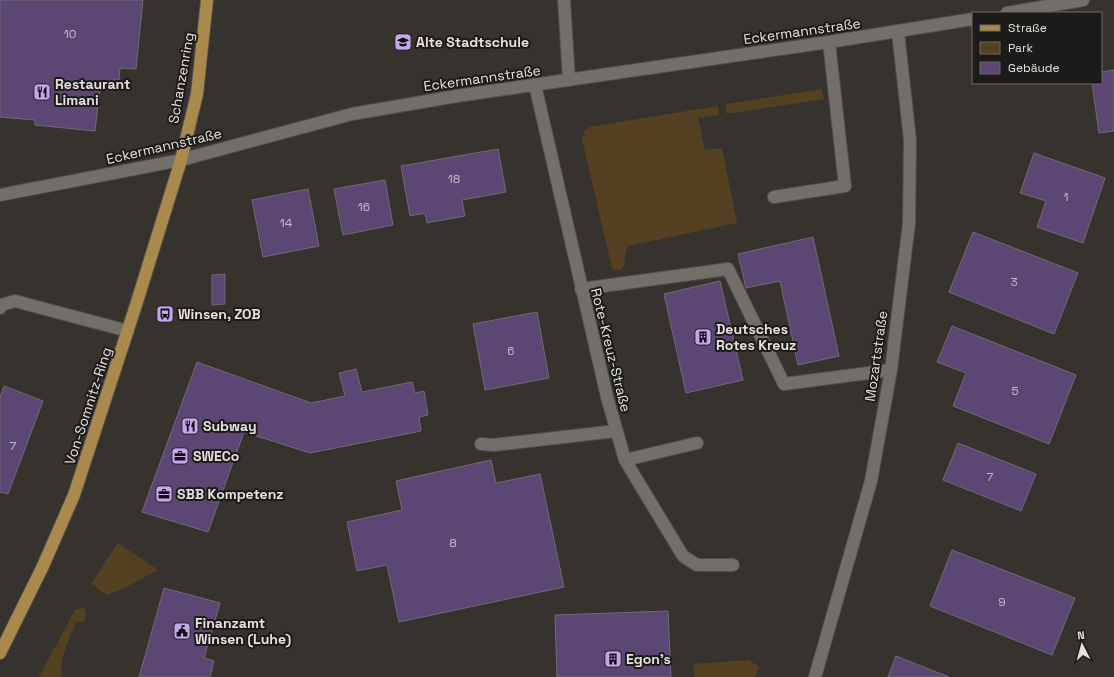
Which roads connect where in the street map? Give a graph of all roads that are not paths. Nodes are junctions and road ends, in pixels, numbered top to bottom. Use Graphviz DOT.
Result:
graph roads {
  1 [pos="207,0"];
  2 [pos="564,0"];
  3 [pos="1083,0"];
  4 [pos="1013,12"];
  5 [pos="972,19"];
  6 [pos="898,32"];
  7 [pos="830,42"];
  8 [pos="569,80"];
  9 [pos="535,85"];
  10 [pos="181,160"];
  11 [pos="0,195"];
  12 [pos="774,197"];
  13 [pos="581,289"];
  14 [pos="0,308"];
  15 [pos="128,331"];
  16 [pos="890,370"];
  17 [pos="616,431"];
  18 [pos="697,443"];
  19 [pos="481,444"];
  20 [pos="625,460"];
  21 [pos="733,565"];
  22 [pos="0,653"];
  23 [pos="815,677"];
  1 -- 10 [label="main road, Schanzenring"];
  2 -- 8 [label="street"];
  3 -- 4 [label="street"];
  5 -- 6 [label="street, Eckermannstraße"];
  6 -- 7 [label="street, Eckermannstraße"];
  6 -- 16 [label="street, Mozartstraße"];
  7 -- 8 [label="street, Eckermannstraße"];
  7 -- 12 [label="street"];
  8 -- 9 [label="street, Eckermannstraße"];
  9 -- 10 [label="street, Eckermannstraße"];
  9 -- 13 [label="street, Rote-Kreuz-Straße"];
  10 -- 11 [label="street, Eckermannstraße"];
  10 -- 15 [label="main road, Von-Somnitz-Ring"];
  13 -- 16 [label="street"];
  13 -- 17 [label="street, Rote-Kreuz-Straße"];
  14 -- 15 [label="street"];
  15 -- 22 [label="main road, Von-Somnitz-Ring"];
  16 -- 23 [label="street, Mozartstraße"];
  17 -- 19 [label="street"];
  17 -- 20 [label="street, Rote-Kreuz-Straße"];
  18 -- 20 [label="street"];
  20 -- 21 [label="street, Rote-Kreuz-Straße"];
}
